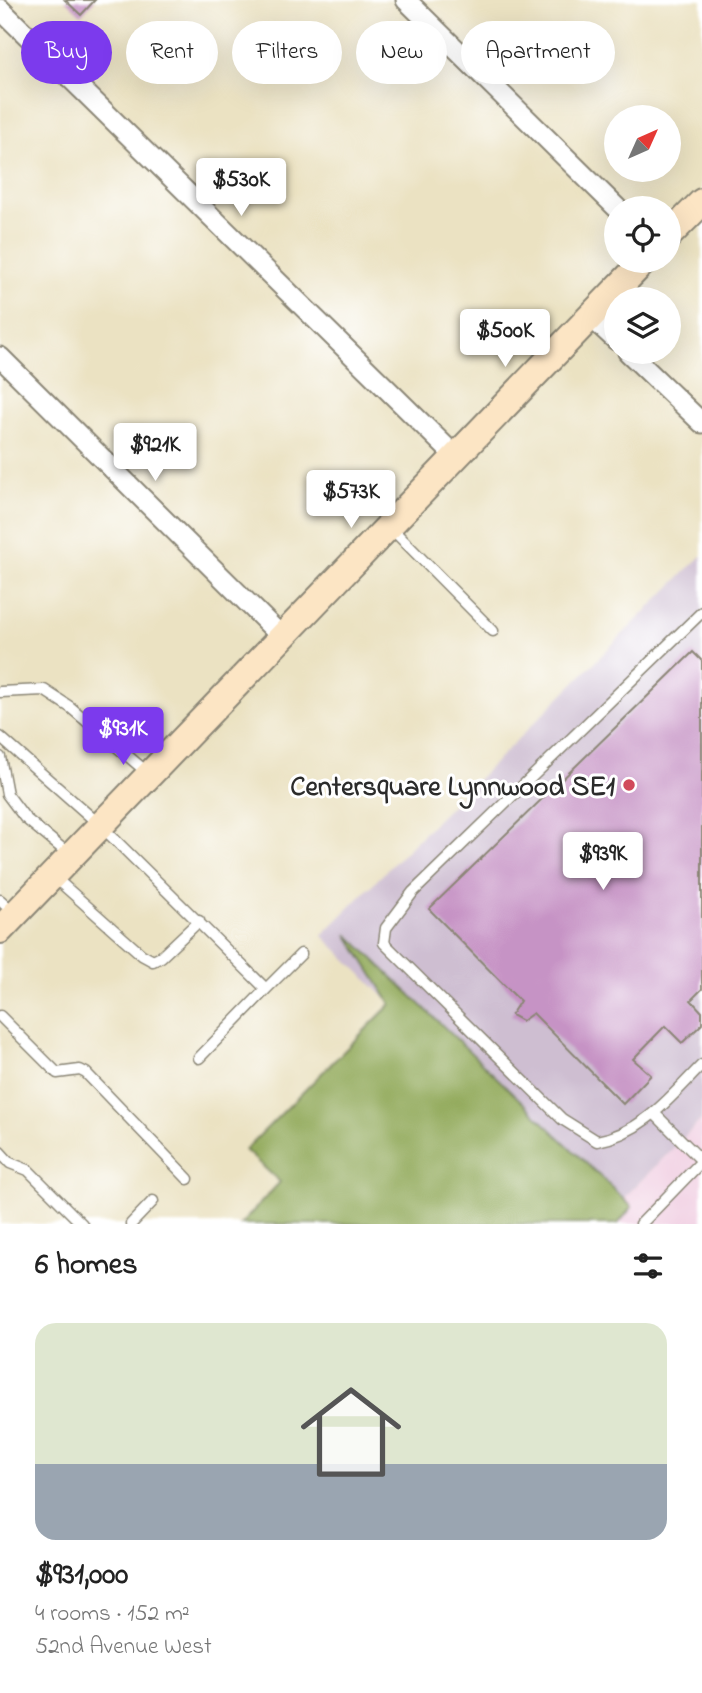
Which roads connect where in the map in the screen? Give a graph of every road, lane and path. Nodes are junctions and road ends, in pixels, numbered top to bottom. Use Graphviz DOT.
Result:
graph roads {
  1 [pos="406,0"];
  2 [pos="0,9"];
  3 [pos="605,196"];
  4 [pos="702,202"];
  5 [pos="681,223"];
  6 [pos="632,273"];
  7 [pos="589,315"];
  8 [pos="604,329"];
  9 [pos="0,357"];
  10 [pos="641,364"];
  11 [pos="702,422"];
  12 [pos="454,456"];
  13 [pos="388,525"];
  14 [pos="702,612"];
  15 [pos="493,631"];
  16 [pos="282,637"];
  17 [pos="0,691"];
  18 [pos="0,737"];
  19 [pos="0,757"];
  20 [pos="149,774"];
  21 [pos="101,825"];
  22 [pos="71,856"];
  23 [pos="52,875"];
  24 [pos="5,915"];
  25 [pos="199,921"];
  26 [pos="301,954"];
  27 [pos="266,989"];
  28 [pos="0,1016"];
  29 [pos="199,1058"];
  30 [pos="702,1065"];
  31 [pos="654,1114"];
  32 [pos="0,1152"];
  33 [pos="702,1161"];
  34 [pos="188,1179"];
  35 [pos="153,1202"];
  36 [pos="82,1224"];
  37 [pos="131,1224"];
  38 [pos="641,1224"];
  1 -- 3 [label="street"];
  2 -- 12 [label="street"];
  4 -- 5 [label="street"];
  6 -- 7 [label="street"];
  7 -- 8 [label="street"];
  7 -- 12 [label="street"];
  9 -- 16 [label="street"];
  10 -- 11 [label="street"];
  12 -- 13 [label="street"];
  13 -- 15 [label="lane"];
  13 -- 16 [label="street"];
  14 -- 31 [label="lane"];
  16 -- 20 [label="street"];
  17 -- 20 [label="lane"];
  18 -- 21 [label="lane"];
  19 -- 22 [label="lane"];
  20 -- 21 [label="street"];
  21 -- 22 [label="street"];
  21 -- 25 [label="lane"];
  22 -- 23 [label="street"];
  23 -- 24 [label="street"];
  23 -- 25 [label="lane"];
  25 -- 27 [label="lane"];
  26 -- 27 [label="lane"];
  27 -- 29 [label="lane"];
  28 -- 34 [label="lane"];
  30 -- 31 [label="lane"];
  31 -- 33 [label="lane"];
  32 -- 36 [label="lane"];
  33 -- 38 [label="lane"];
  35 -- 37 [label="lane"];
}
